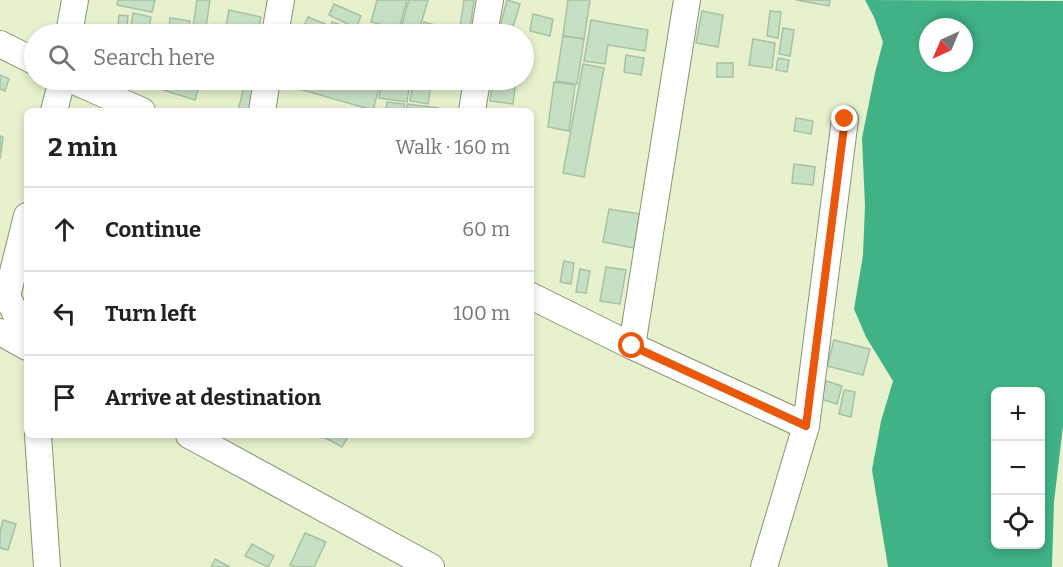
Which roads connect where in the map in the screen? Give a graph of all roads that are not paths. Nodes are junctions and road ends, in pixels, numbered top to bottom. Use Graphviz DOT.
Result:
graph roads {
  1 [pos="75,0"];
  2 [pos="281,0"];
  3 [pos="490,0"];
  4 [pos="687,0"];
  5 [pos="71,24"];
  6 [pos="277,24"];
  7 [pos="486,24"];
  8 [pos="0,44"];
  9 [pos="24,56"];
  10 [pos="59,90"];
  11 [pos="94,90"];
  12 [pos="265,90"];
  13 [pos="475,90"];
  14 [pos="55,108"];
  15 [pos="134,108"];
  16 [pos="262,108"];
  17 [pos="472,108"];
  18 [pos="845,119"];
  19 [pos="24,228"];
  20 [pos="534,297"];
  21 [pos="24,331"];
  22 [pos="0,332"];
  23 [pos="24,345"];
  24 [pos="632,346"];
  25 [pos="806,426"];
  26 [pos="38,438"];
  27 [pos="194,438"];
  28 [pos="47,567"];
  29 [pos="431,567"];
  30 [pos="765,567"];
  1 -- 5 [label="street"];
  2 -- 6 [label="street"];
  3 -- 7 [label="street"];
  4 -- 24 [label="street"];
  8 -- 9 [label="street"];
  10 -- 14 [label="street"];
  11 -- 15 [label="street"];
  12 -- 16 [label="street"];
  13 -- 17 [label="street"];
  18 -- 25 [label="street"];
  19 -- 21 [label="street"];
  20 -- 24 [label="street"];
  22 -- 23 [label="street"];
  24 -- 25 [label="street"];
  25 -- 30 [label="street"];
  26 -- 28 [label="street"];
  27 -- 29 [label="street"];
}
